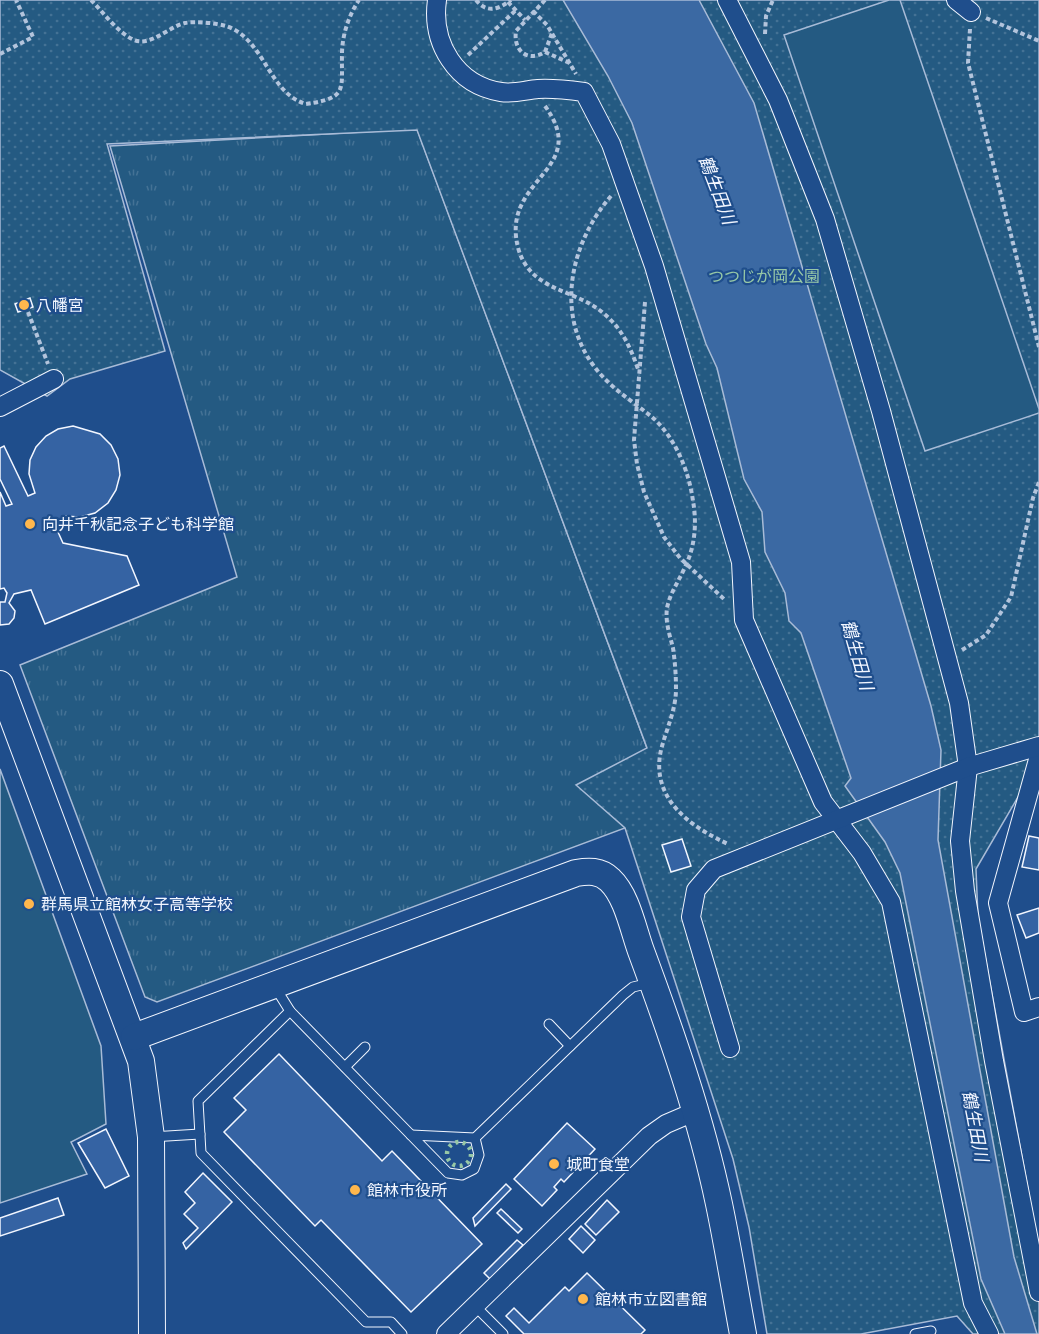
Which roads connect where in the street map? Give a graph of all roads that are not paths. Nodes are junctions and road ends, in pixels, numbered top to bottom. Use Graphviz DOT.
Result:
graph roads {
  1 [pos="437,0"];
  2 [pos="727,0"];
  3 [pos="956,0"];
  4 [pos="971,12"];
  5 [pos="54,379"];
  6 [pos="0,407"];
  7 [pos="0,684"];
  8 [pos="1039,746"];
  9 [pos="1039,756"];
  10 [pos="962,769"];
  11 [pos="843,816"];
  12 [pos="652,982"];
  13 [pos="274,985"];
  14 [pos="1039,1007"];
  15 [pos="290,1011"];
  16 [pos="549,1024"];
  17 [pos="134,1036"];
  18 [pos="570,1046"];
  19 [pos="364,1047"];
  20 [pos="730,1048"];
  21 [pos="345,1067"];
  22 [pos="694,1112"];
  23 [pos="200,1134"];
  24 [pos="411,1135"];
  25 [pos="151,1137"];
  26 [pos="476,1138"];
  27 [pos="1039,1292"];
  28 [pos="475,1306"];
  29 [pos="931,1331"];
  30 [pos="152,1334"];
  31 [pos="402,1334"];
  32 [pos="446,1334"];
  33 [pos="503,1334"];
  34 [pos="743,1334"];
  35 [pos="915,1334"];
  36 [pos="989,1334"];
  1 -- 11 [label="street"];
  2 -- 10 [label="street"];
  3 -- 4 [label="street"];
  5 -- 6 [label="street"];
  7 -- 17 [label="street"];
  8 -- 10 [label="street"];
  9 -- 14 [label="street"];
  10 -- 11 [label="street"];
  10 -- 27 [label="street"];
  11 -- 20 [label="street"];
  11 -- 36 [label="street"];
  12 -- 13 [label="street"];
  12 -- 18 [label="lane"];
  12 -- 22 [label="street"];
  13 -- 15 [label="lane"];
  13 -- 17 [label="street"];
  15 -- 21 [label="lane"];
  15 -- 23 [label="lane"];
  16 -- 18 [label="lane"];
  17 -- 25 [label="street"];
  18 -- 26 [label="lane"];
  19 -- 21 [label="lane"];
  21 -- 24 [label="lane"];
  22 -- 28 [label="street"];
  22 -- 34 [label="street"];
  23 -- 25 [label="lane"];
  23 -- 31 [label="lane"];
  24 -- 26 [label="lane"];
  24 -- 26 [label="lane"];
  25 -- 30 [label="street"];
  28 -- 32 [label="street"];
  28 -- 33 [label="lane"];
  29 -- 35 [label="lane"];
}
